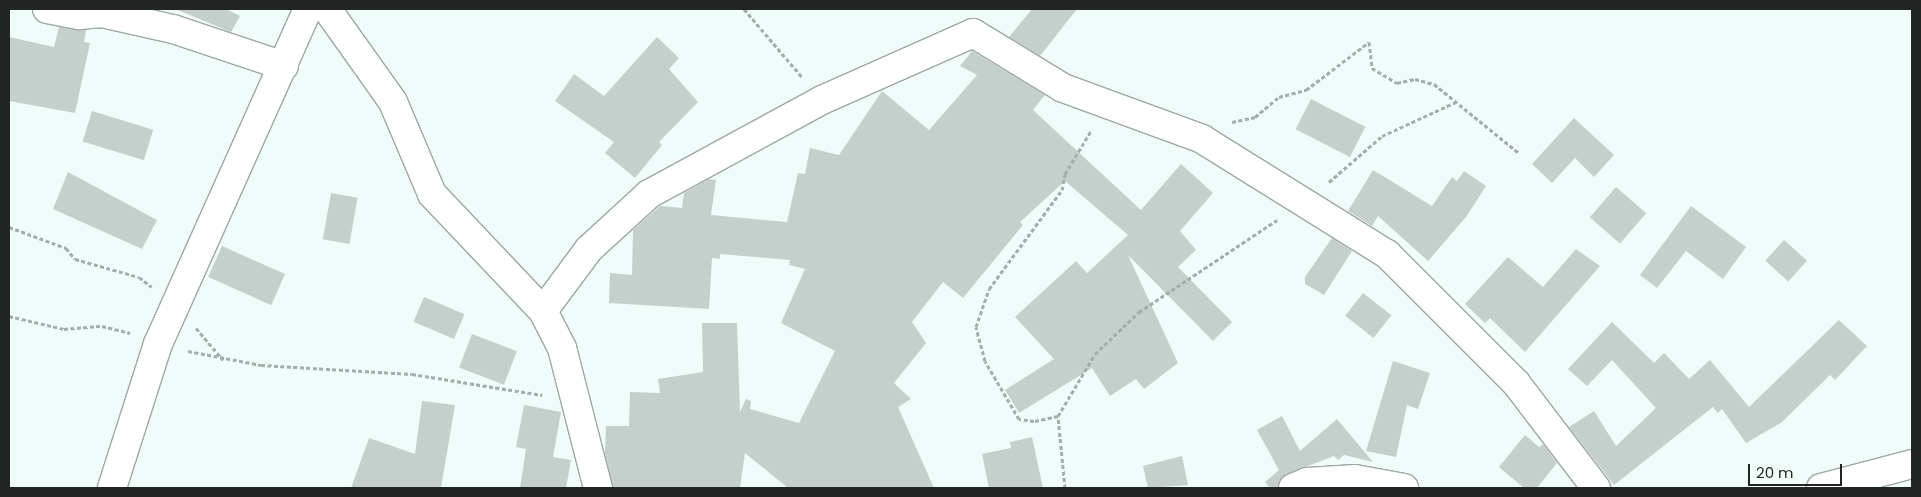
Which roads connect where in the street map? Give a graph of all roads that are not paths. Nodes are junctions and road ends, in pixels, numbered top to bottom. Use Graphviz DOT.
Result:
graph roads {
  1 [pos="47,9"];
  2 [pos="308,9"];
  3 [pos="327,9"];
  4 [pos="284,66"];
  5 [pos="543,311"];
  6 [pos="1912,464"];
  7 [pos="112,488"];
  8 [pos="598,488"];
  9 [pos="1293,488"];
  10 [pos="1404,488"];
  11 [pos="1596,488"];
  12 [pos="1821,488"];
  1 -- 4 [label="street"];
  2 -- 4 [label="street"];
  3 -- 5 [label="street"];
  4 -- 7 [label="street"];
  5 -- 8 [label="street"];
  5 -- 11 [label="street"];
  6 -- 12 [label="street"];
  9 -- 10 [label="street"];
}
